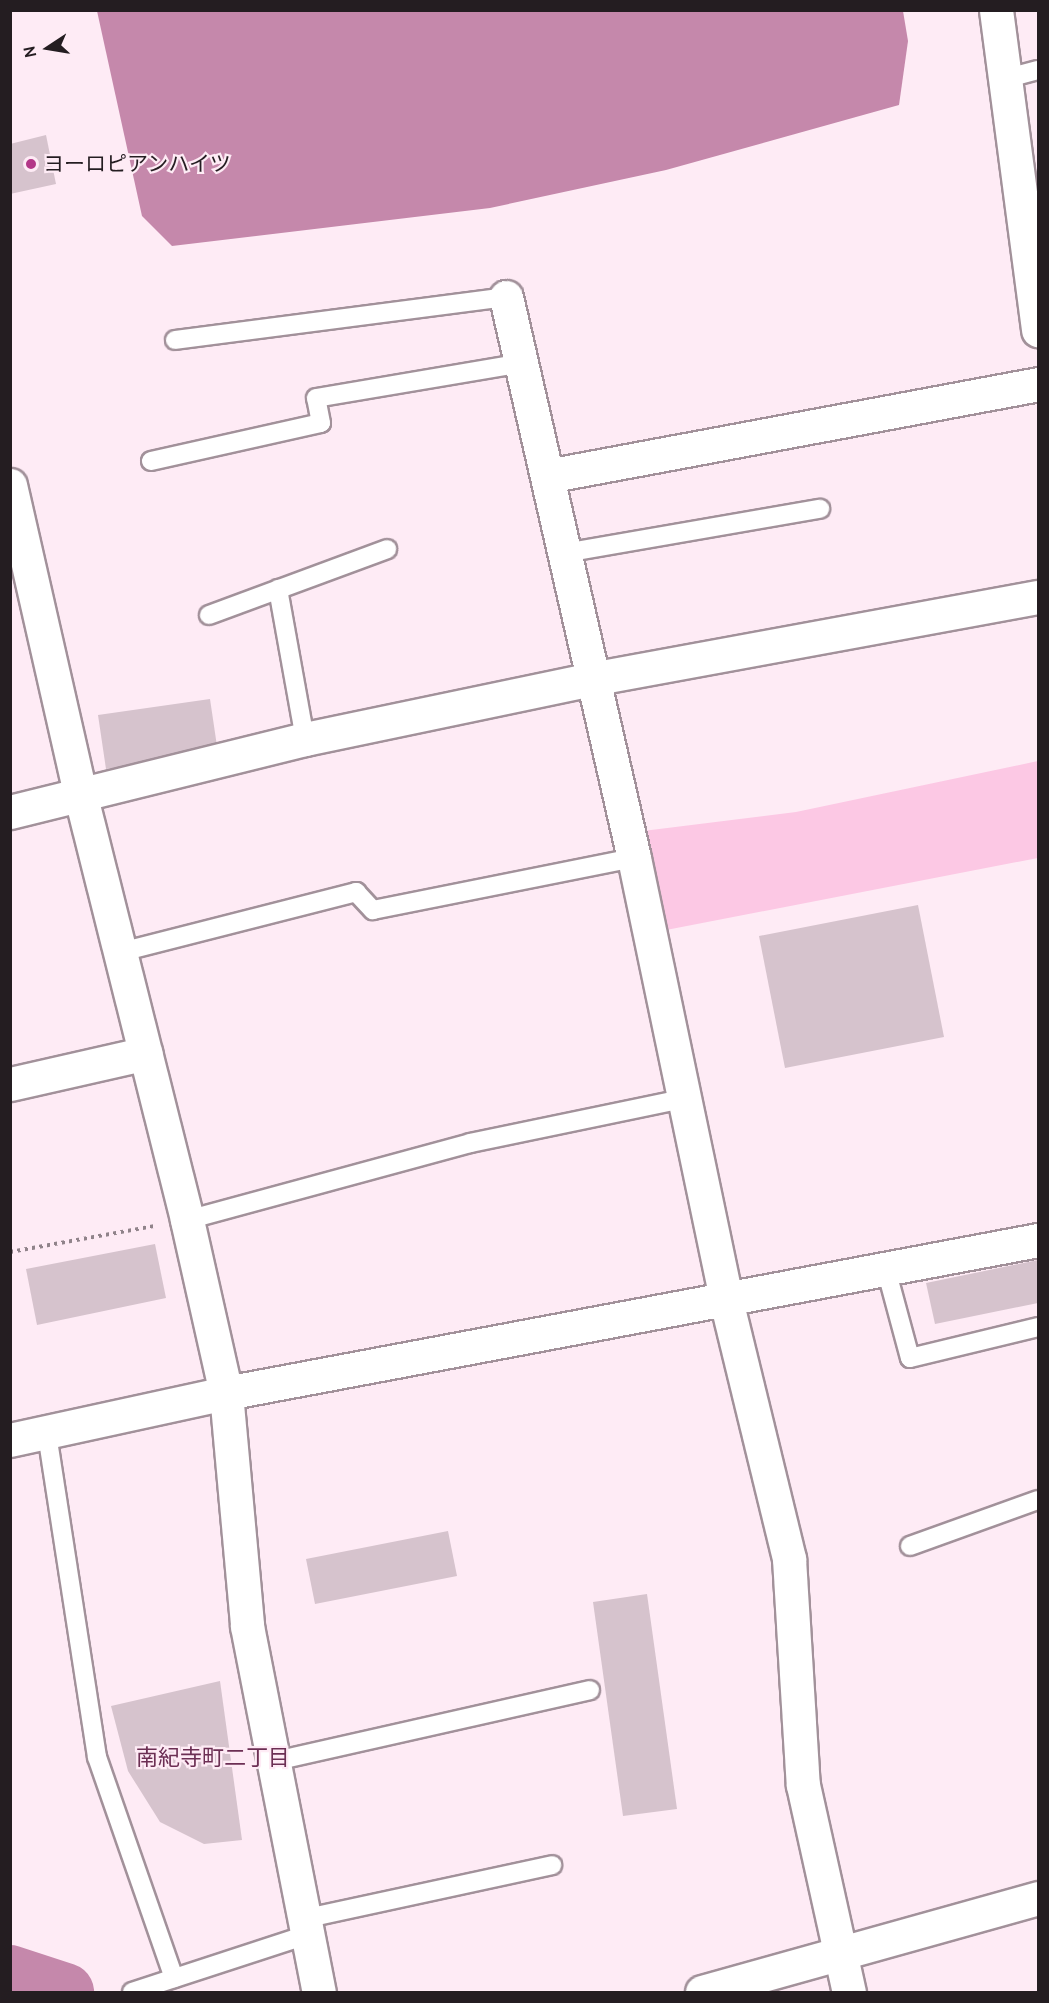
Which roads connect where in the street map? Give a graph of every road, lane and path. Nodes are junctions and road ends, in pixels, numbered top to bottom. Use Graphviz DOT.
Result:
graph roads {
  1 [pos="996,10"];
  2 [pos="1038,70"];
  3 [pos="1004,79"];
  4 [pos="506,297"];
  5 [pos="1037,320"];
  6 [pos="175,340"];
  7 [pos="522,363"];
  8 [pos="1038,384"];
  9 [pos="151,461"];
  10 [pos="547,476"];
  11 [pos="10,485"];
  12 [pos="820,509"];
  13 [pos="387,549"];
  14 [pos="564,553"];
  15 [pos="278,589"];
  16 [pos="1038,597"];
  17 [pos="208,615"];
  18 [pos="591,679"];
  19 [pos="305,739"];
  20 [pos="81,797"];
  21 [pos="10,812"];
  22 [pos="634,858"];
  23 [pos="121,952"];
  24 [pos="146,1053"];
  25 [pos="10,1084"];
  26 [pos="682,1099"];
  27 [pos="187,1220"];
  28 [pos="1038,1239"];
  29 [pos="10,1252"];
  30 [pos="886,1269"];
  31 [pos="726,1300"];
  32 [pos="1038,1327"];
  33 [pos="226,1393"];
  34 [pos="47,1434"];
  35 [pos="10,1440"];
  36 [pos="1038,1500"];
  37 [pos="910,1546"];
  38 [pos="590,1690"];
  39 [pos="272,1762"];
  40 [pos="552,1865"];
  41 [pos="1038,1898"];
  42 [pos="304,1927"];
  43 [pos="839,1954"];
  44 [pos="174,1978"];
  45 [pos="774,1983"];
  46 [pos="132,1992"];
  47 [pos="319,1992"];
  48 [pos="702,1992"];
  49 [pos="849,1992"];
  1 -- 3 [label="street"];
  2 -- 3 [label="lane"];
  3 -- 5 [label="street"];
  4 -- 6 [label="lane"];
  4 -- 7 [label="street"];
  7 -- 9 [label="lane"];
  7 -- 10 [label="street"];
  8 -- 10 [label="street"];
  10 -- 14 [label="street"];
  11 -- 20 [label="street"];
  12 -- 14 [label="lane"];
  13 -- 15 [label="lane"];
  14 -- 18 [label="street"];
  15 -- 17 [label="lane"];
  15 -- 19 [label="lane"];
  16 -- 18 [label="street"];
  18 -- 19 [label="street"];
  18 -- 22 [label="street"];
  19 -- 20 [label="street"];
  20 -- 21 [label="street"];
  20 -- 23 [label="street"];
  22 -- 23 [label="lane"];
  22 -- 26 [label="street"];
  23 -- 24 [label="street"];
  24 -- 25 [label="street"];
  24 -- 27 [label="street"];
  26 -- 27 [label="lane"];
  26 -- 31 [label="street"];
  27 -- 29 [label="path"];
  27 -- 33 [label="street"];
  28 -- 30 [label="street"];
  30 -- 31 [label="street"];
  30 -- 32 [label="lane"];
  31 -- 33 [label="street"];
  31 -- 43 [label="street"];
  33 -- 34 [label="street"];
  33 -- 39 [label="street"];
  34 -- 35 [label="street"];
  34 -- 44 [label="lane"];
  36 -- 37 [label="lane"];
  38 -- 39 [label="lane"];
  39 -- 42 [label="street"];
  40 -- 42 [label="lane"];
  41 -- 43 [label="street"];
  42 -- 44 [label="lane"];
  42 -- 47 [label="street"];
  43 -- 45 [label="street"];
  43 -- 49 [label="street"];
  44 -- 46 [label="lane"];
  45 -- 48 [label="street"];
}
